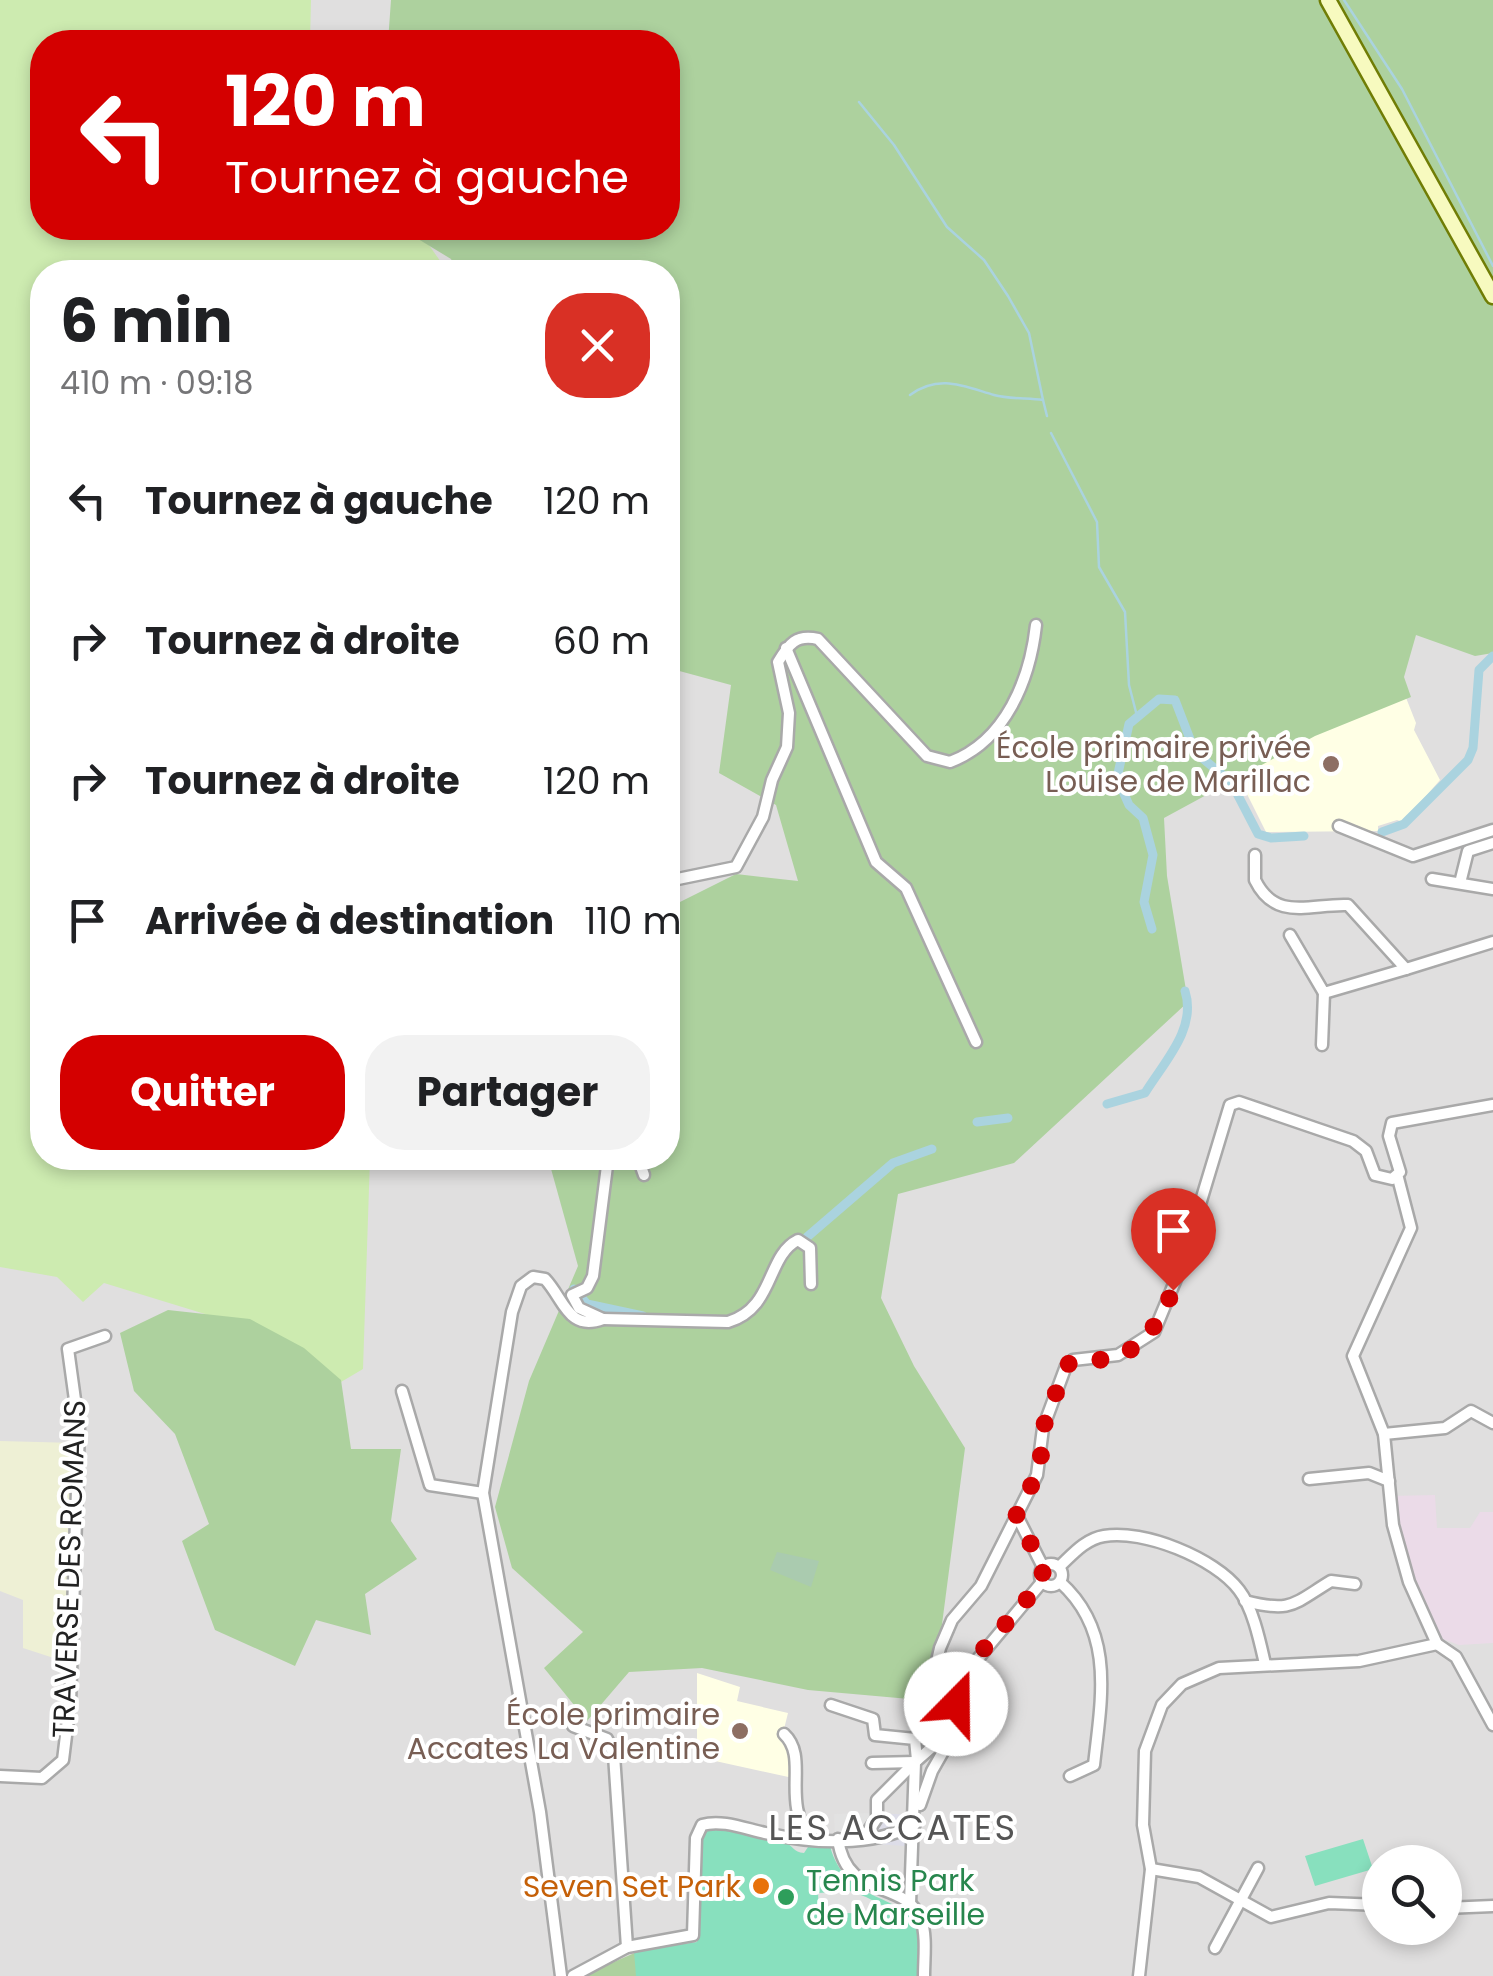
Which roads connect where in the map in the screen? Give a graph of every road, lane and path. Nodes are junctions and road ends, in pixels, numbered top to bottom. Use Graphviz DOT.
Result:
graph roads {
  1 [pos="1328,0"];
  2 [pos="1493,296"];
  3 [pos="1036,625"];
  4 [pos="786,648"];
  5 [pos="1340,826"];
  6 [pos="1493,830"];
  7 [pos="1493,844"];
  8 [pos="1255,855"];
  9 [pos="1432,878"];
  10 [pos="680,879"];
  11 [pos="1460,884"];
  12 [pos="1493,889"];
  13 [pos="1290,935"];
  14 [pos="1493,942"];
  15 [pos="1406,968"];
  16 [pos="1324,992"];
  17 [pos="976,1042"];
  18 [pos="1322,1045"];
  19 [pos="1493,1106"];
  20 [pos="606,1170"];
  21 [pos="642,1170"];
  22 [pos="644,1175"];
  23 [pos="1398,1178"];
  24 [pos="811,1284"];
  25 [pos="604,1320"];
  26 [pos="105,1336"];
  27 [pos="402,1391"];
  28 [pos="1493,1423"];
  29 [pos="1384,1434"];
  30 [pos="1309,1478"];
  31 [pos="1389,1480"];
  32 [pos="483,1493"];
  33 [pos="1016,1516"];
  34 [pos="1043,1567"];
  35 [pos="1059,1567"];
  36 [pos="1042,1582"];
  37 [pos="1060,1582"];
  38 [pos="1355,1584"];
  39 [pos="1245,1601"];
  40 [pos="1437,1644"];
  41 [pos="1264,1664"];
  42 [pos="956,1685"];
  43 [pos="940,1687"];
  44 [pos="831,1704"];
  45 [pos="1493,1725"];
  46 [pos="573,1726"];
  47 [pos="784,1734"];
  48 [pos="916,1761"];
  49 [pos="872,1763"];
  50 [pos="0,1776"];
  51 [pos="1070,1776"];
  52 [pos="915,1826"];
  53 [pos="810,1840"];
  54 [pos="838,1840"];
  55 [pos="862,1840"];
  56 [pos="1258,1868"];
  57 [pos="1151,1869"];
  58 [pos="1239,1900"];
  59 [pos="910,1904"];
  60 [pos="1362,1905"];
  61 [pos="1493,1906"];
  62 [pos="1462,1907"];
  63 [pos="627,1946"];
  64 [pos="1215,1948"];
  65 [pos="561,1976"];
  66 [pos="573,1976"];
  67 [pos="924,1976"];
  68 [pos="1139,1976"];
  1 -- 2 [label="main road"];
  3 -- 4 [label="street"];
  4 -- 10 [label="street"];
  4 -- 17 [label="street"];
  5 -- 6 [label="street"];
  7 -- 11 [label="street"];
  8 -- 15 [label="street"];
  9 -- 11 [label="street"];
  11 -- 12 [label="street"];
  13 -- 16 [label="street"];
  14 -- 15 [label="street"];
  15 -- 16 [label="street"];
  16 -- 18 [label="street"];
  19 -- 23 [label="street"];
  20 -- 25 [label="street"];
  21 -- 22 [label="street"];
  23 -- 29 [label="street"];
  23 -- 33 [label="street"];
  24 -- 25 [label="street"];
  25 -- 32 [label="street"];
  26 -- 50 [label="street, TRAVERSE DES ROMANS"];
  27 -- 32 [label="street"];
  28 -- 29 [label="street"];
  29 -- 31 [label="street"];
  30 -- 31 [label="street"];
  31 -- 40 [label="street"];
  32 -- 65 [label="street"];
  33 -- 34 [label="street"];
  33 -- 43 [label="street"];
  34 -- 35 [label="street"];
  34 -- 36 [label="street"];
  35 -- 37 [label="street"];
  35 -- 39 [label="street"];
  36 -- 37 [label="street"];
  36 -- 42 [label="street"];
  37 -- 51 [label="street"];
  38 -- 39 [label="street"];
  39 -- 41 [label="street"];
  40 -- 41 [label="street"];
  40 -- 45 [label="street"];
  41 -- 57 [label="street"];
  42 -- 43 [label="street"];
  42 -- 52 [label="street"];
  43 -- 48 [label="street"];
  44 -- 48 [label="street"];
  46 -- 63 [label="street"];
  47 -- 53 [label="street"];
  48 -- 49 [label="street"];
  48 -- 52 [label="street"];
  48 -- 55 [label="street"];
  52 -- 55 [label="street"];
  52 -- 59 [label="street"];
  53 -- 54 [label="street"];
  53 -- 63 [label="street"];
  54 -- 55 [label="street"];
  54 -- 59 [label="street"];
  56 -- 58 [label="street"];
  57 -- 58 [label="street"];
  57 -- 68 [label="street"];
  58 -- 60 [label="street"];
  58 -- 64 [label="street"];
  59 -- 67 [label="street"];
  61 -- 62 [label="street"];
  63 -- 66 [label="street"];
}
